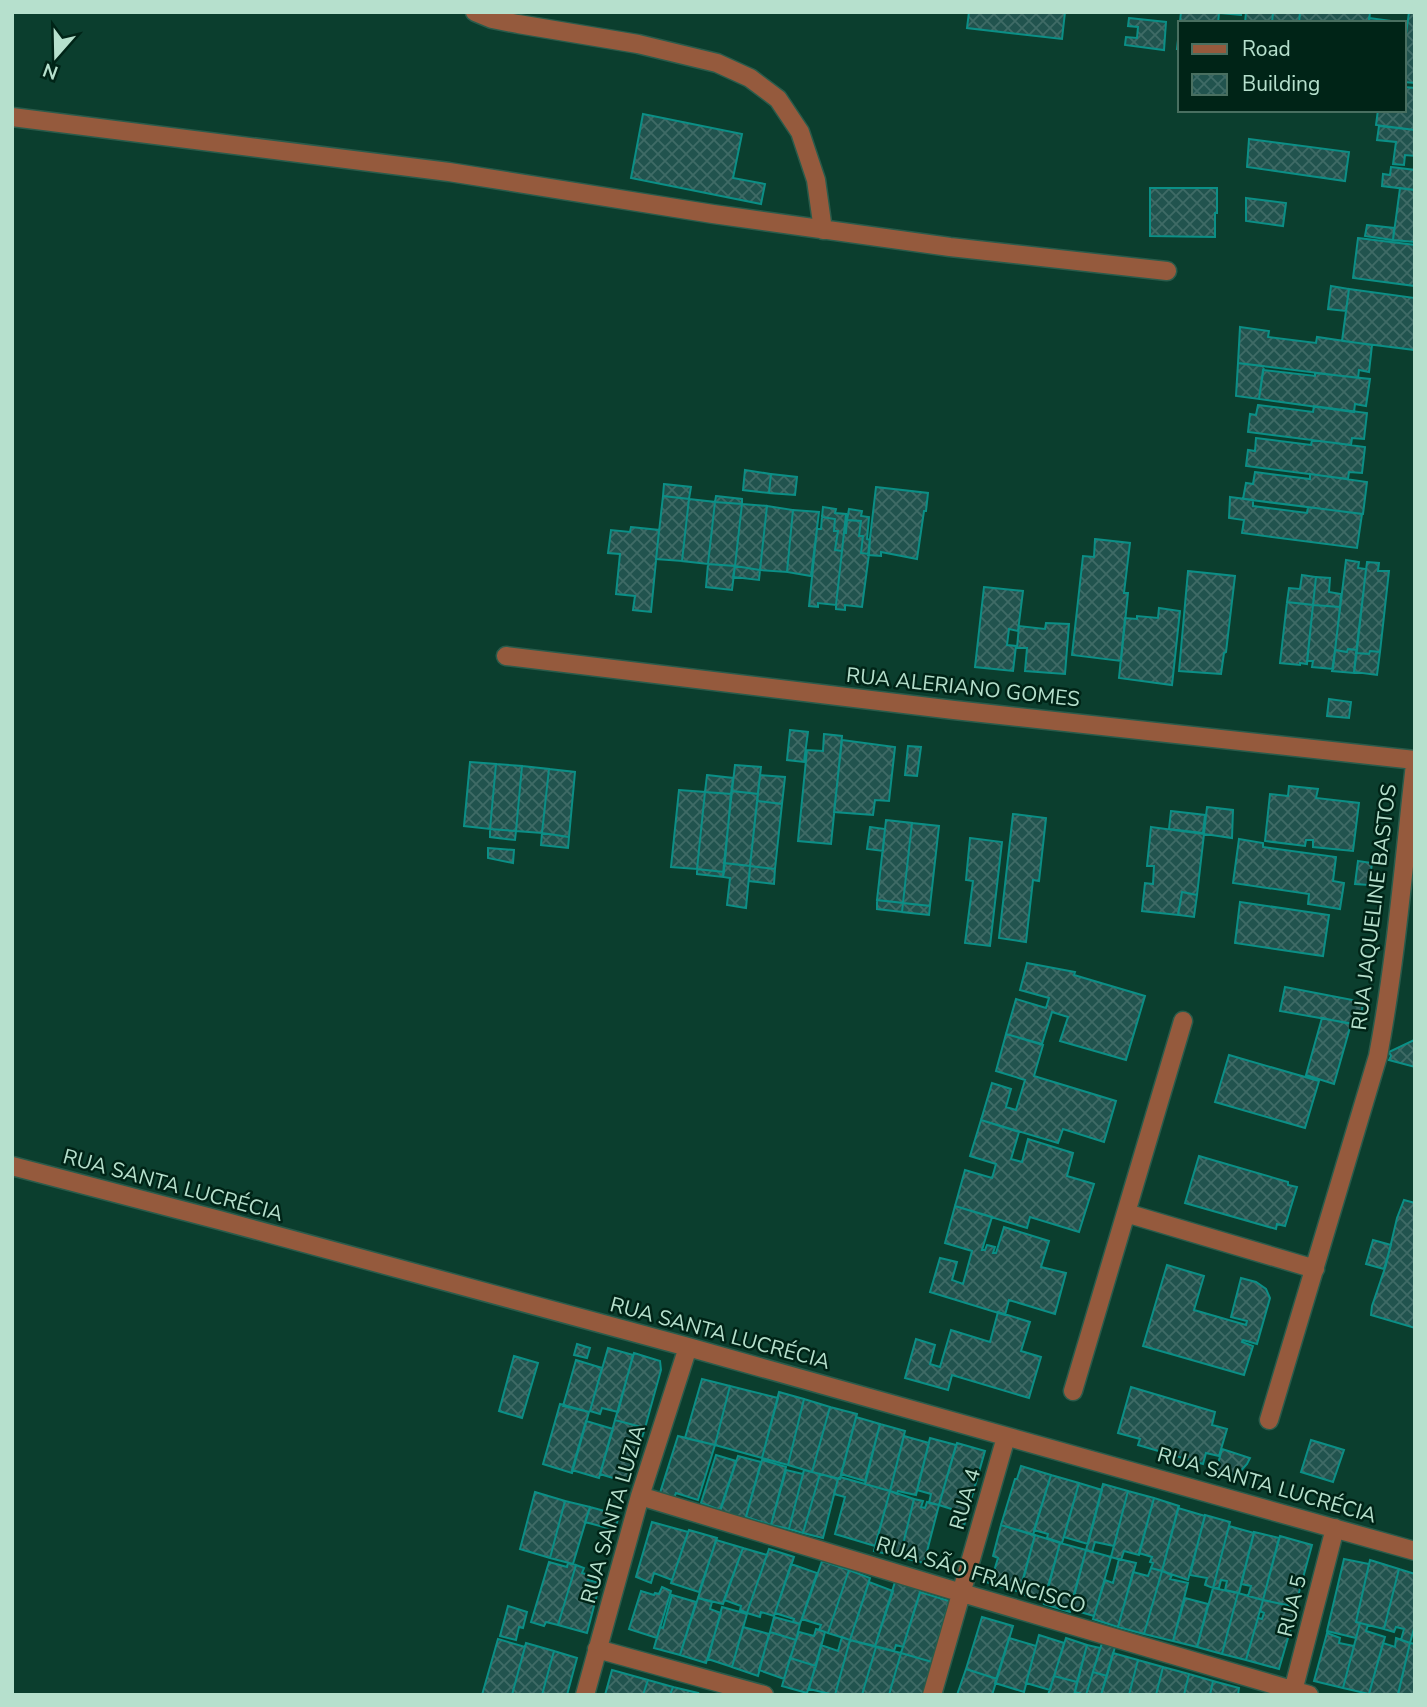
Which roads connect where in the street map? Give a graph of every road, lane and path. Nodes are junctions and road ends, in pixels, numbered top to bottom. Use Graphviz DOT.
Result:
graph roads {
  1 [pos="475,12"];
  2 [pos="12,117"];
  3 [pos="824,230"];
  4 [pos="1167,271"];
  5 [pos="506,656"];
  6 [pos="1415,762"];
  7 [pos="1183,1021"];
  8 [pos="12,1166"];
  9 [pos="1126,1213"];
  10 [pos="1315,1269"];
  11 [pos="688,1347"];
  12 [pos="1073,1391"];
  13 [pos="1269,1420"];
  14 [pos="1006,1437"];
  15 [pos="640,1496"];
  16 [pos="1335,1528"];
  17 [pos="1415,1550"];
  18 [pos="961,1593"];
  19 [pos="597,1649"];
  20 [pos="1298,1693"];
  21 [pos="585,1695"];
  22 [pos="764,1695"];
  23 [pos="932,1695"];
  1 -- 3 [label="street"];
  2 -- 3 [label="street"];
  3 -- 4 [label="street"];
  5 -- 6 [label="street, RUA ALERIANO GOMES"];
  6 -- 10 [label="street, RUA JAQUELINE BASTOS"];
  7 -- 9 [label="street"];
  8 -- 11 [label="street, RUA SANTA LUCRÉCIA"];
  9 -- 10 [label="street"];
  9 -- 12 [label="street"];
  10 -- 13 [label="street, RUA JAQUELINE BASTOS"];
  11 -- 14 [label="street, RUA SANTA LUCRÉCIA"];
  11 -- 15 [label="street, RUA SANTA LUZIA"];
  14 -- 16 [label="street, RUA SANTA LUCRÉCIA"];
  14 -- 18 [label="street, RUA 4"];
  15 -- 18 [label="street, RUA SÃO FRANCISCO"];
  15 -- 19 [label="street, RUA SANTA LUZIA"];
  16 -- 17 [label="street, RUA SANTA LUCRÉCIA"];
  16 -- 20 [label="street, RUA 5"];
  18 -- 20 [label="street, RUA SÃO FRANCISCO"];
  18 -- 23 [label="street, RUA 4"];
  19 -- 21 [label="street, RUA SANTA LUZIA"];
  19 -- 22 [label="street"];
}
